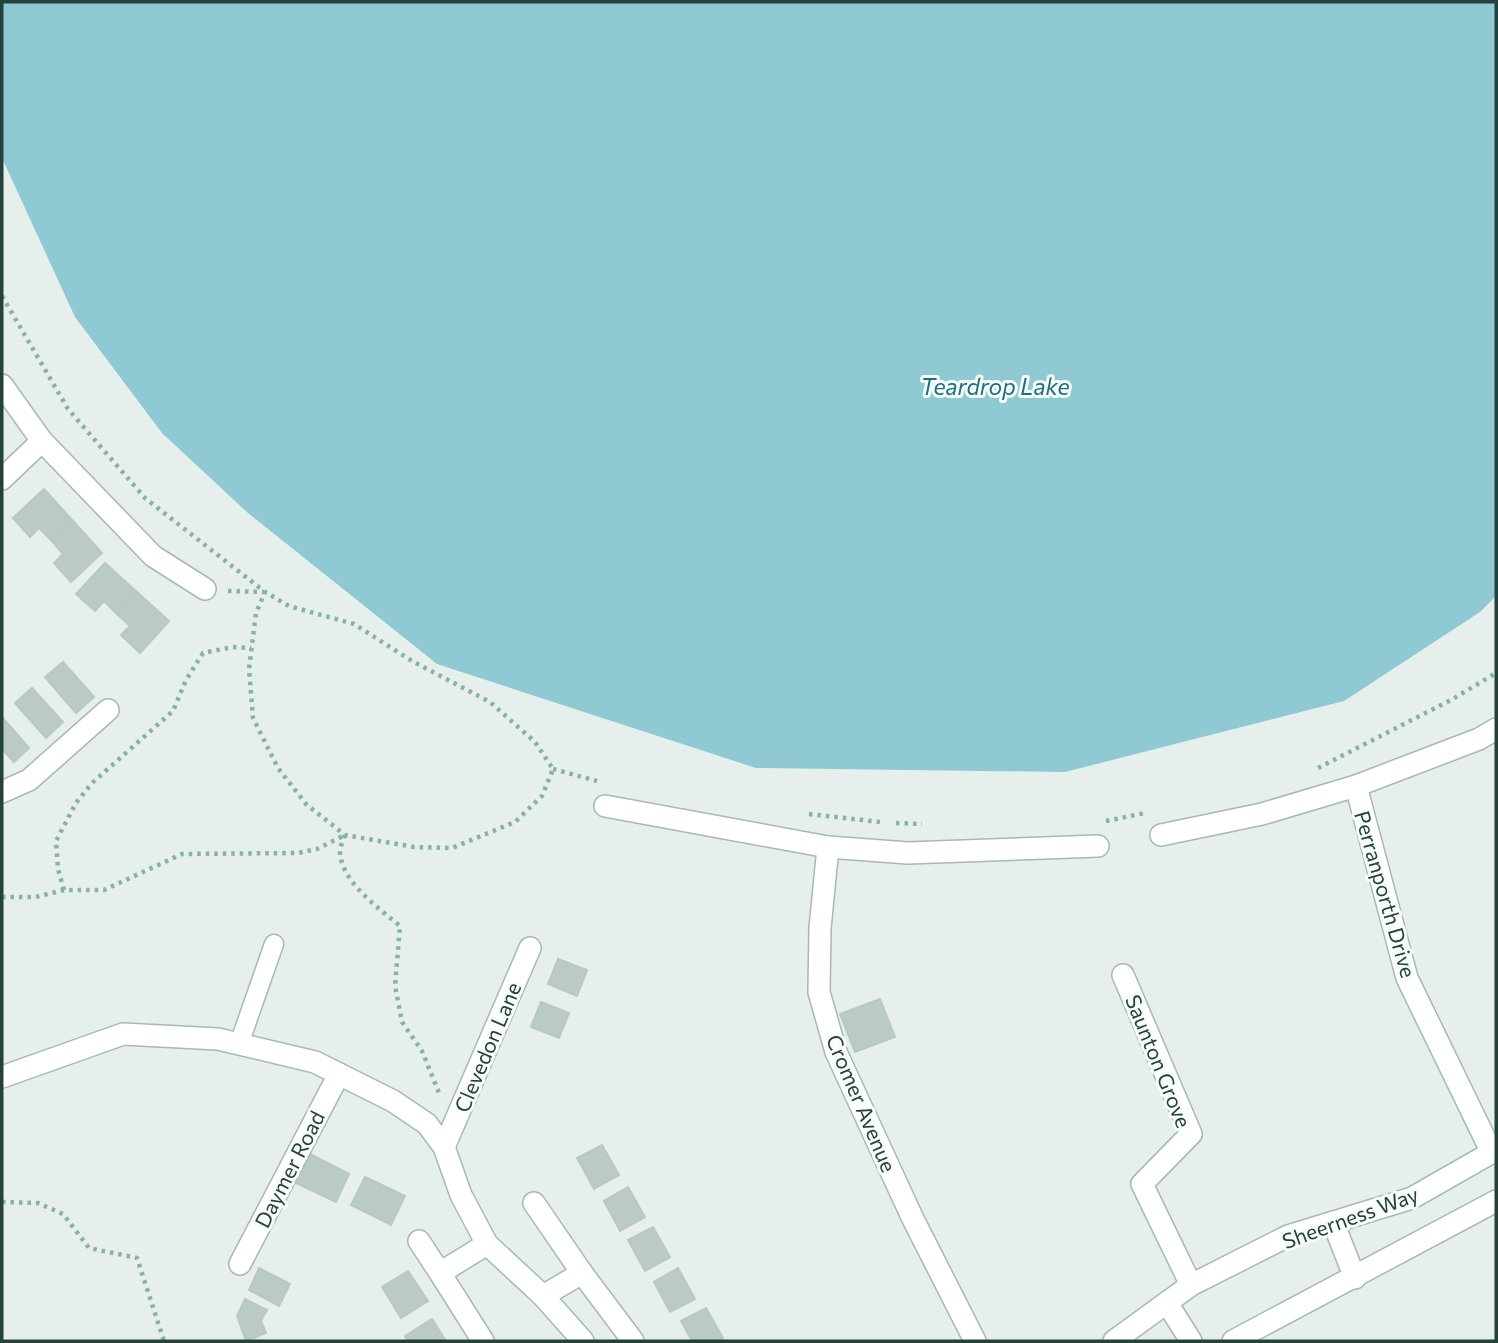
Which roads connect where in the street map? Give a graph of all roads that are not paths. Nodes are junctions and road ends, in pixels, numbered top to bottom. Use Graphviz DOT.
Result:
graph roads {
  1 [pos="2,385"];
  2 [pos="42,441"];
  3 [pos="2,479"];
  4 [pos="205,589"];
  5 [pos="108,710"];
  6 [pos="1496,729"];
  7 [pos="1356,786"];
  8 [pos="2,792"];
  9 [pos="605,806"];
  10 [pos="1161,835"];
  11 [pos="1098,846"];
  12 [pos="828,848"];
  13 [pos="274,944"];
  14 [pos="530,948"];
  15 [pos="1123,975"];
  16 [pos="239,1044"];
  17 [pos="339,1074"];
  18 [pos="2,1077"];
  19 [pos="444,1147"];
  20 [pos="1494,1152"];
  21 [pos="1496,1201"];
  22 [pos="534,1203"];
  23 [pos="1333,1222"];
  24 [pos="419,1241"];
  25 [pos="487,1244"];
  26 [pos="240,1264"];
  27 [pos="440,1273"];
  28 [pos="582,1273"];
  29 [pos="1355,1278"];
  30 [pos="1191,1285"];
  31 [pos="543,1296"];
  32 [pos="1167,1303"];
  33 [pos="483,1341"];
  34 [pos="583,1341"];
  35 [pos="633,1341"];
  36 [pos="975,1341"];
  37 [pos="1114,1341"];
  38 [pos="1191,1341"];
  39 [pos="1233,1341"];
  1 -- 2 [label="street"];
  2 -- 3 [label="street"];
  2 -- 4 [label="street"];
  5 -- 8 [label="street"];
  6 -- 7 [label="street, Perranporth Drive"];
  7 -- 10 [label="street, Perranporth Drive"];
  7 -- 20 [label="street, Perranporth Drive"];
  9 -- 12 [label="street"];
  11 -- 12 [label="street"];
  12 -- 36 [label="street, Cromer Avenue"];
  13 -- 16 [label="lane"];
  14 -- 19 [label="street, Clevedon Lane"];
  15 -- 30 [label="street, Saunton Grove"];
  16 -- 17 [label="street"];
  16 -- 18 [label="street"];
  17 -- 19 [label="street"];
  17 -- 26 [label="street, Daymer Road"];
  19 -- 25 [label="street"];
  20 -- 23 [label="street, Sheerness Way"];
  21 -- 29 [label="street"];
  22 -- 28 [label="street"];
  23 -- 29 [label="street"];
  23 -- 30 [label="street, Sheerness Way"];
  24 -- 27 [label="street"];
  25 -- 27 [label="street"];
  25 -- 31 [label="street"];
  27 -- 33 [label="street"];
  28 -- 31 [label="street"];
  28 -- 35 [label="street"];
  29 -- 39 [label="street"];
  30 -- 32 [label="street, Sheerness Way"];
  31 -- 34 [label="street"];
  32 -- 37 [label="street, Sheerness Way"];
  32 -- 38 [label="street"];
}
